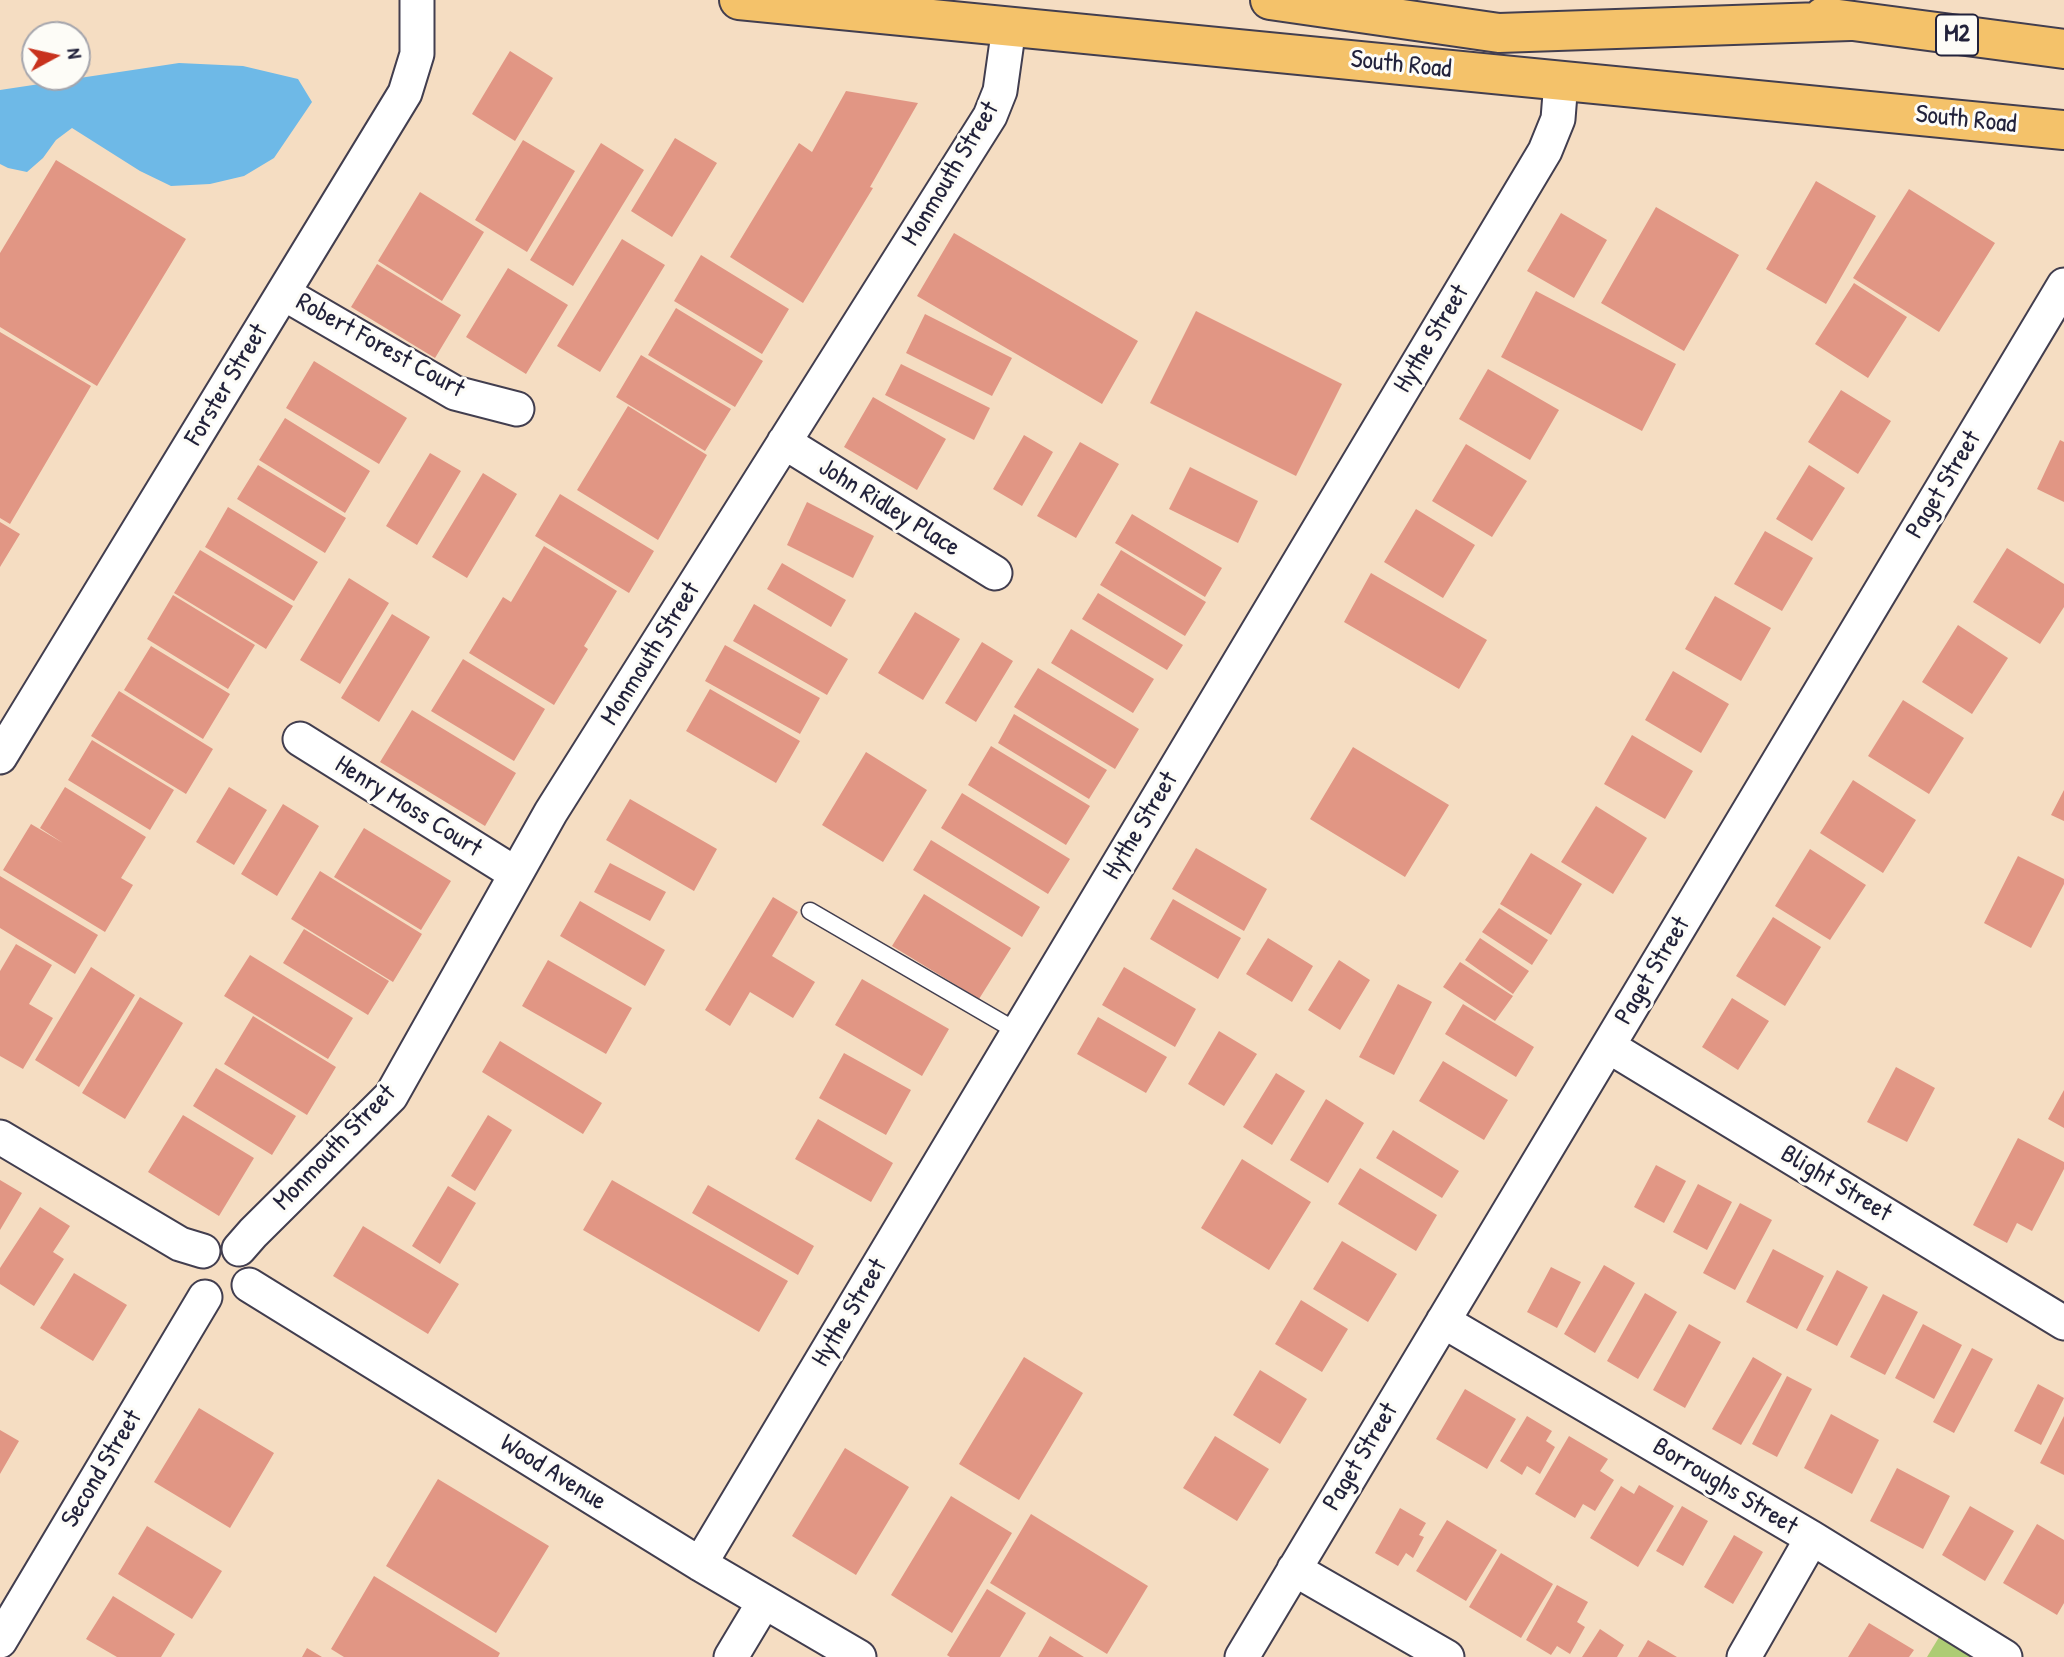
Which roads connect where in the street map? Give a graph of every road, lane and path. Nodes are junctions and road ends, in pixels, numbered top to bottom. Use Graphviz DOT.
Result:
graph roads {
  1 [pos="417,0"];
  2 [pos="738,0"];
  3 [pos="1270,0"];
  4 [pos="1711,0"];
  5 [pos="1850,21"];
  6 [pos="1009,27"];
  7 [pos="2064,49"];
  8 [pos="1561,81"];
  9 [pos="2064,130"];
  10 [pos="2064,285"];
  11 [pos="283,293"];
  12 [pos="517,408"];
  13 [pos="784,442"];
  14 [pos="995,573"];
  15 [pos="300,739"];
  16 [pos="0,757"];
  17 [pos="516,874"];
  18 [pos="810,911"];
  19 [pos="1018,1032"];
  20 [pos="1608,1046"];
  21 [pos="0,1137"];
  22 [pos="239,1249"];
  23 [pos="203,1251"];
  24 [pos="249,1285"];
  25 [pos="205,1297"];
  26 [pos="1443,1321"];
  27 [pos="2064,1323"];
  28 [pos="1812,1538"];
  29 [pos="700,1564"];
  30 [pos="1294,1569"];
  31 [pos="764,1602"];
  32 [pos="0,1642"];
  33 [pos="731,1657"];
  34 [pos="859,1657"];
  35 [pos="1242,1657"];
  36 [pos="1447,1657"];
  37 [pos="1744,1657"];
  38 [pos="2005,1657"];
  1 -- 11 [label="street, Forster Street"];
  2 -- 6 [label="main road, South Road"];
  3 -- 5 [label="main road"];
  4 -- 5 [label="main road, M2"];
  5 -- 7 [label="main road, M2"];
  6 -- 8 [label="main road, South Road"];
  6 -- 13 [label="street, Monmouth Street"];
  8 -- 9 [label="main road, South Road"];
  8 -- 19 [label="street, Hythe Street"];
  10 -- 20 [label="street, Paget Street"];
  11 -- 12 [label="street, Robert Forest Court"];
  11 -- 16 [label="street, Forster Street"];
  13 -- 14 [label="street, John Ridley Place"];
  13 -- 17 [label="street, Monmouth Street"];
  15 -- 17 [label="street, Henry Moss Court"];
  17 -- 22 [label="street, Monmouth Street"];
  18 -- 19 [label="lane"];
  19 -- 29 [label="street, Hythe Street"];
  20 -- 26 [label="street, Paget Street"];
  20 -- 27 [label="street, Blight Street"];
  21 -- 23 [label="street"];
  22 -- 23 [label="street"];
  22 -- 24 [label="street"];
  23 -- 25 [label="street"];
  24 -- 25 [label="street"];
  24 -- 29 [label="street, Wood Avenue"];
  25 -- 32 [label="street, Second Street"];
  26 -- 28 [label="street, Borroughs Street"];
  26 -- 30 [label="street, Paget Street"];
  28 -- 37 [label="street"];
  28 -- 38 [label="street, Borroughs Street"];
  29 -- 31 [label="street, Wood Avenue"];
  30 -- 35 [label="street, Paget Street"];
  30 -- 36 [label="street"];
  31 -- 33 [label="street"];
  31 -- 34 [label="street, Wood Avenue"];
}
